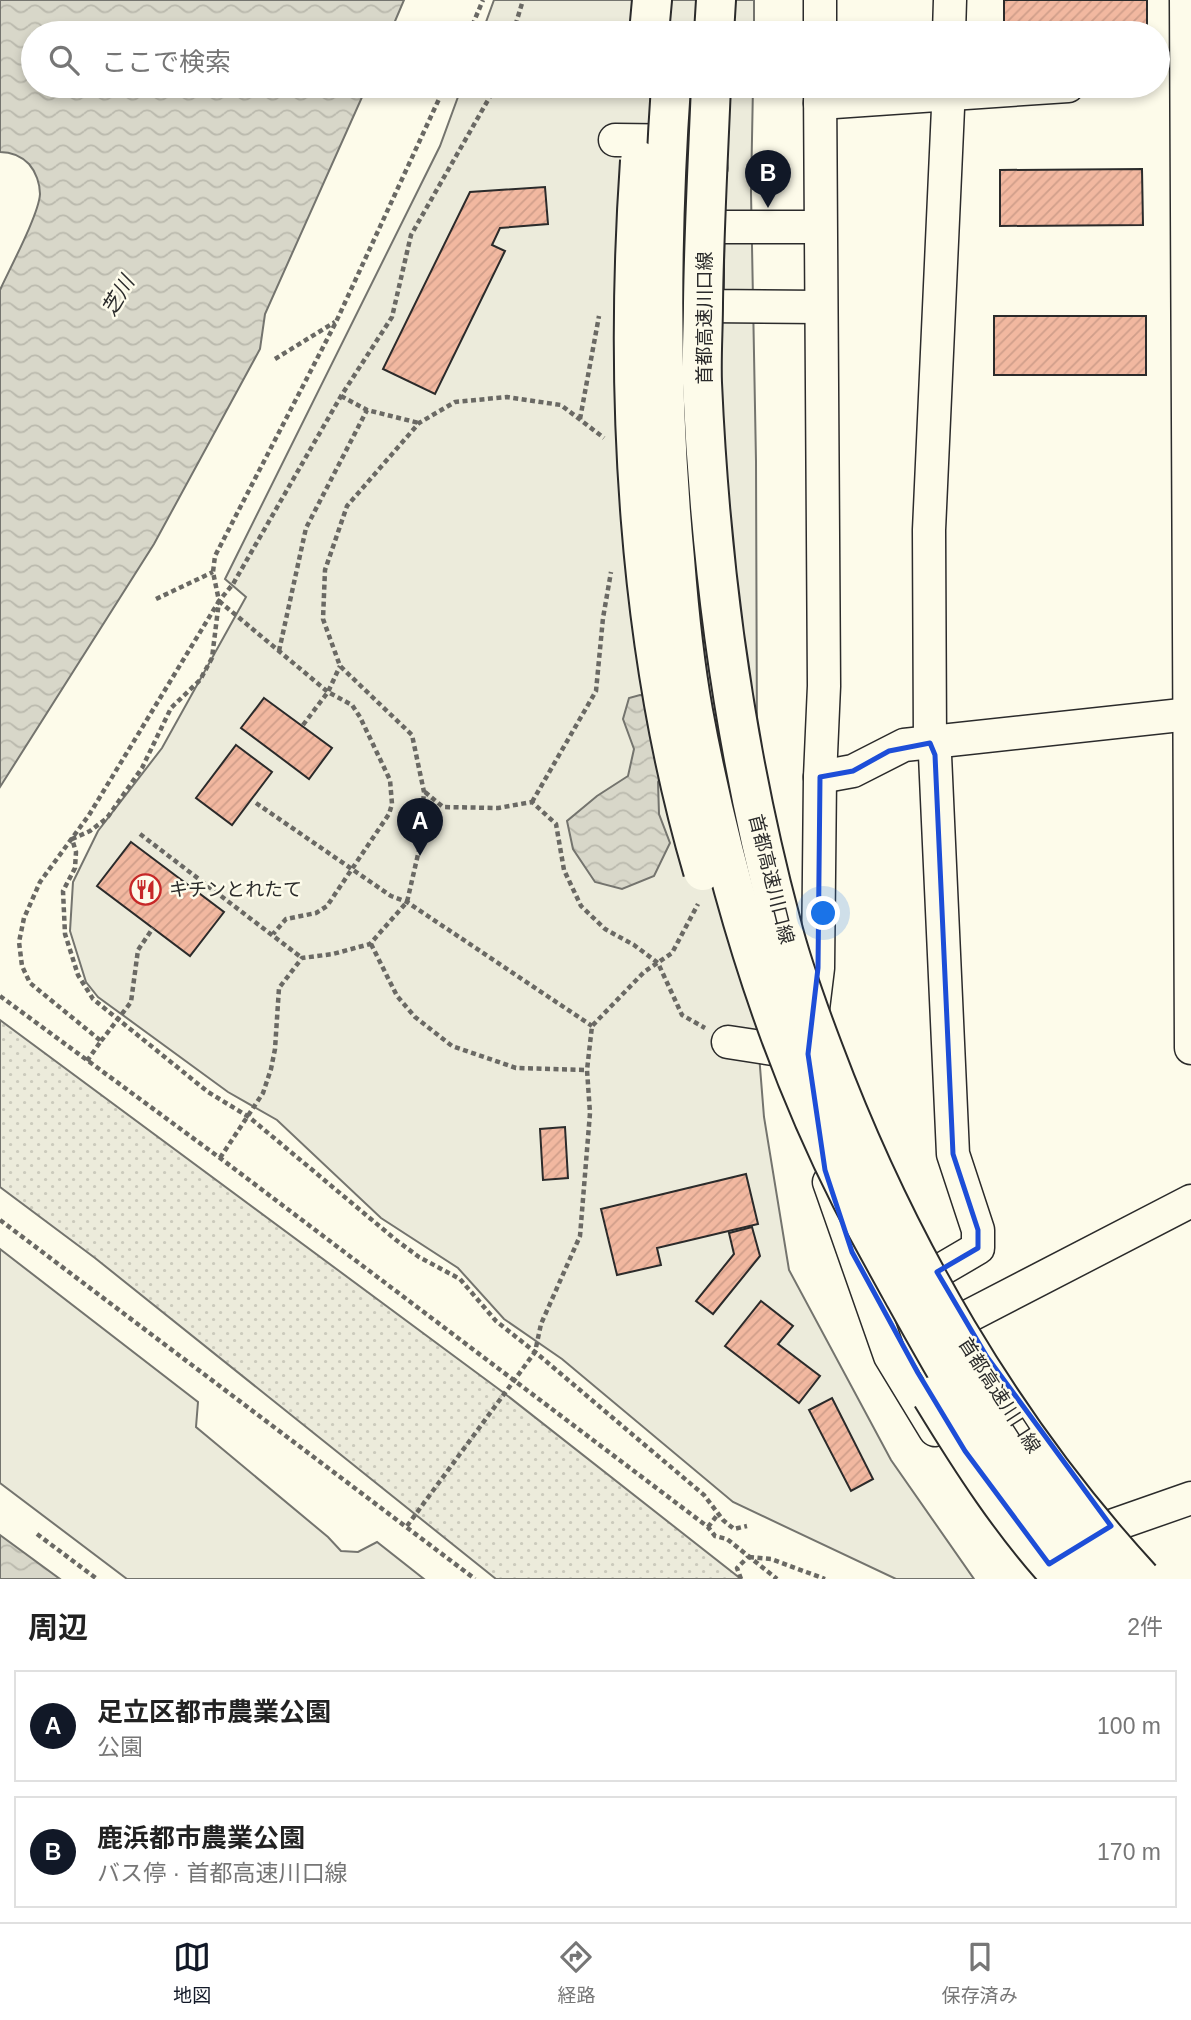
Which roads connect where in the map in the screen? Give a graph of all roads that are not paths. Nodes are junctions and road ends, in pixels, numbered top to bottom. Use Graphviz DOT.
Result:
graph roads {
  1 [pos="652,0"];
  2 [pos="677,0"];
  3 [pos="716,0"];
  4 [pos="820,0"];
  5 [pos="950,0"];
  6 [pos="1186,0"];
  7 [pos="650,21"];
  8 [pos="675,21"];
  9 [pos="715,21"];
  10 [pos="820,21"];
  11 [pos="949,21"];
  12 [pos="1178,77"];
  13 [pos="645,98"];
  14 [pos="670,98"];
  15 [pos="710,98"];
  16 [pos="820,98"];
  17 [pos="948,98"];
  18 [pos="615,140"];
  19 [pos="708,227"];
  20 [pos="820,227"];
  21 [pos="820,307"];
  22 [pos="1190,714"];
  23 [pos="930,743"];
  24 [pos="820,777"];
  25 [pos="818,968"];
  26 [pos="728,1042"];
  27 [pos="1191,1048"];
  28 [pos="808,1054"];
  29 [pos="1191,1201"];
  30 [pos="937,1272"];
  31 [pos="964,1320"];
  32 [pos="890,1356"];
  33 [pos="1014,1474"];
  34 [pos="1191,1498"];
  35 [pos="1111,1526"];
  36 [pos="1050,1576"];
  37 [pos="1081,1579"];
  38 [pos="1103,1579"];
  39 [pos="1141,1579"];
  40 [pos="1161,1579"];
  1 -- 7 [label="highway"];
  2 -- 8 [label="highway"];
  3 -- 9 [label="highway"];
  4 -- 10 [label="street"];
  5 -- 11 [label="street"];
  6 -- 12 [label="street"];
  12 -- 22 [label="street"];
  13 -- 36 [label="highway, bridge"];
  14 -- 33 [label="highway, bridge"];
  15 -- 39 [label="highway, 首都高速川口線, bridge"];
  16 -- 20 [label="street"];
  17 -- 23 [label="street"];
  18 -- 19 [label="street"];
  19 -- 20 [label="street"];
  19 -- 21 [label="street"];
  20 -- 21 [label="street"];
  21 -- 24 [label="street"];
  22 -- 23 [label="street"];
  22 -- 27 [label="street"];
  23 -- 24 [label="street"];
  23 -- 30 [label="street"];
  24 -- 25 [label="street"];
  25 -- 28 [label="street"];
  25 -- 30 [label="street"];
  26 -- 28 [label="street"];
  28 -- 32 [label="street"];
  29 -- 31 [label="street"];
  30 -- 31 [label="street"];
  31 -- 32 [label="street"];
  31 -- 35 [label="street"];
  32 -- 36 [label="street"];
  33 -- 37 [label="highway, bridge"];
  33 -- 38 [label="highway, bridge"];
  34 -- 35 [label="street"];
  35 -- 36 [label="street"];
  35 -- 40 [label="street"];
}
